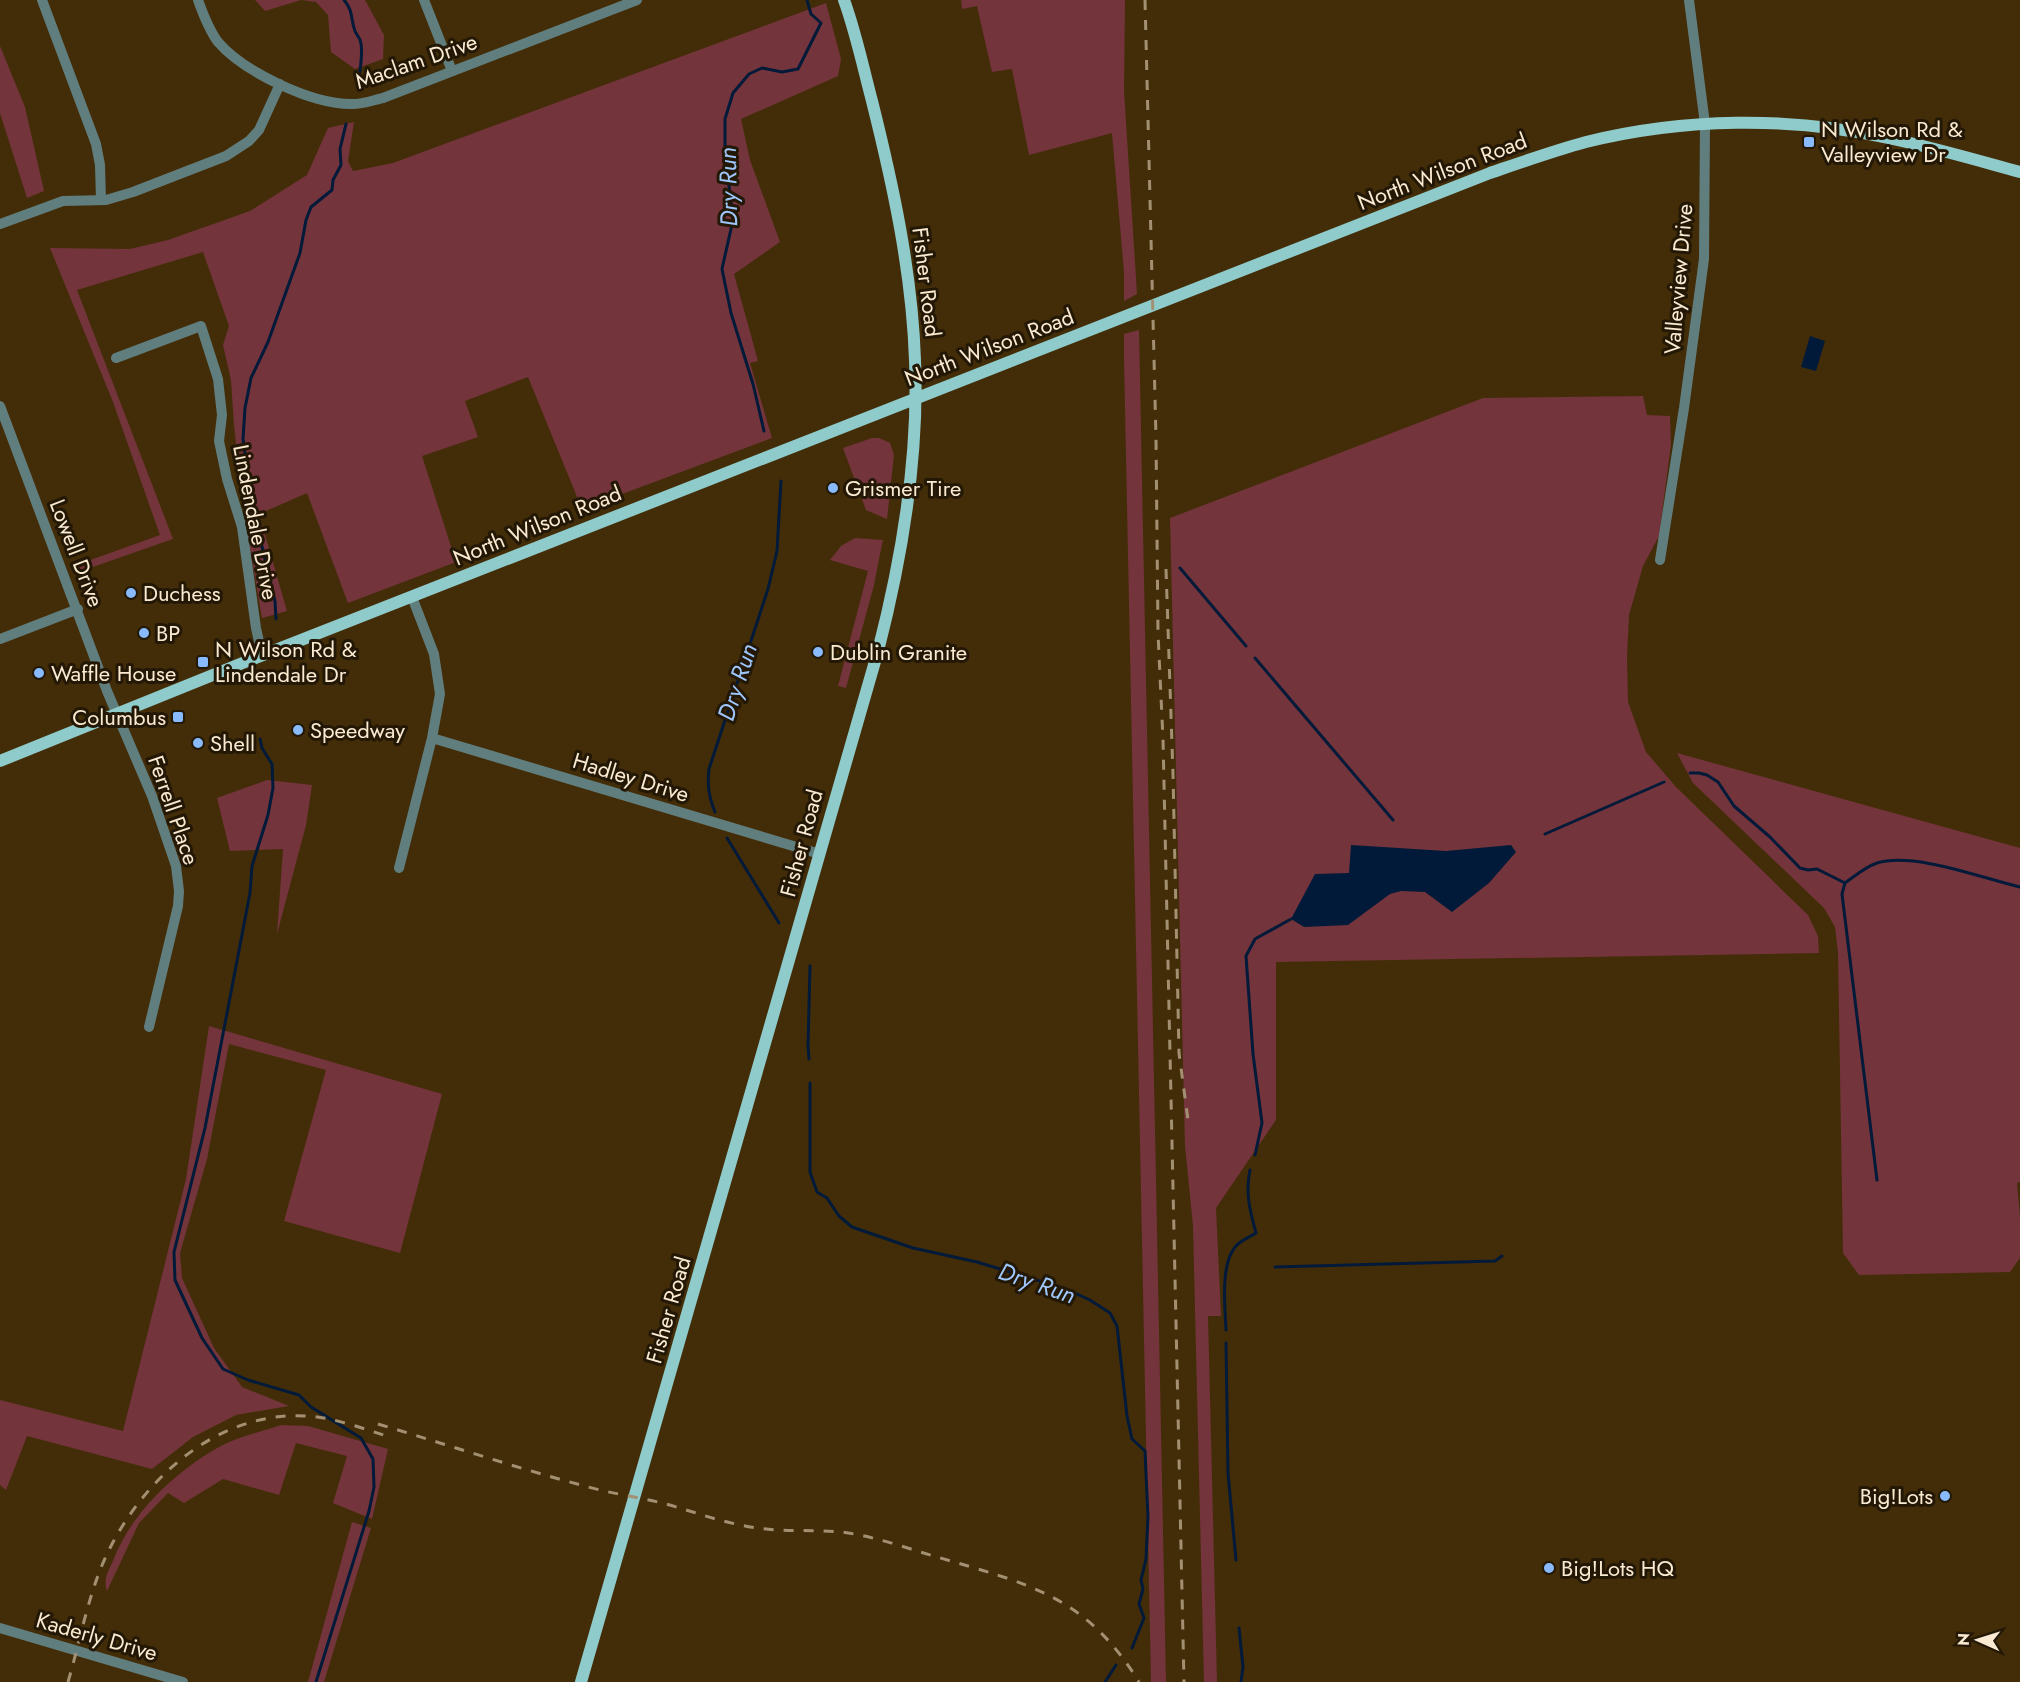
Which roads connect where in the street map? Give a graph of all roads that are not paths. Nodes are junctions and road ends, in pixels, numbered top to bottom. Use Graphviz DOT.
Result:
graph roads {
  1 [pos="42,0"];
  2 [pos="198,0"];
  3 [pos="424,0"];
  4 [pos="637,0"];
  5 [pos="844,0"];
  6 [pos="1689,0"];
  7 [pos="452,71"];
  8 [pos="280,84"];
  9 [pos="1705,124"];
  10 [pos="2020,172"];
  11 [pos="101,200"];
  12 [pos="0,224"];
  13 [pos="116,358"];
  14 [pos="914,398"];
  15 [pos="0,406"];
  16 [pos="1660,560"];
  17 [pos="412,597"];
  18 [pos="78,609"];
  19 [pos="0,639"];
  20 [pos="262,656"];
  21 [pos="116,714"];
  22 [pos="432,738"];
  23 [pos="0,761"];
  24 [pos="820,854"];
  25 [pos="399,868"];
  26 [pos="149,1027"];
  27 [pos="0,1628"];
  28 [pos="183,1682"];
  29 [pos="581,1682"];
  1 -- 11 [label="street"];
  2 -- 8 [label="street, Maclam Drive"];
  3 -- 7 [label="street"];
  4 -- 7 [label="street, Maclam Drive"];
  5 -- 14 [label="main road, Fisher Road"];
  6 -- 9 [label="street, Valleyview Drive"];
  7 -- 8 [label="street, Maclam Drive"];
  8 -- 11 [label="street"];
  9 -- 10 [label="main road, North Wilson Road"];
  9 -- 14 [label="main road, North Wilson Road"];
  9 -- 16 [label="street, Valleyview Drive"];
  11 -- 12 [label="street"];
  13 -- 20 [label="street, Lindendale Drive"];
  14 -- 17 [label="main road, North Wilson Road"];
  14 -- 24 [label="main road, Fisher Road"];
  15 -- 18 [label="street, Lowell Drive"];
  17 -- 20 [label="main road, North Wilson Road"];
  17 -- 22 [label="street"];
  18 -- 19 [label="street"];
  18 -- 21 [label="street, Lowell Drive"];
  20 -- 21 [label="main road, North Wilson Road"];
  21 -- 23 [label="main road, North Wilson Road"];
  21 -- 26 [label="street, Ferrell Place"];
  22 -- 24 [label="street, Hadley Drive"];
  22 -- 25 [label="street"];
  24 -- 29 [label="main road, Fisher Road"];
  27 -- 28 [label="street, Kaderly Drive"];
}
